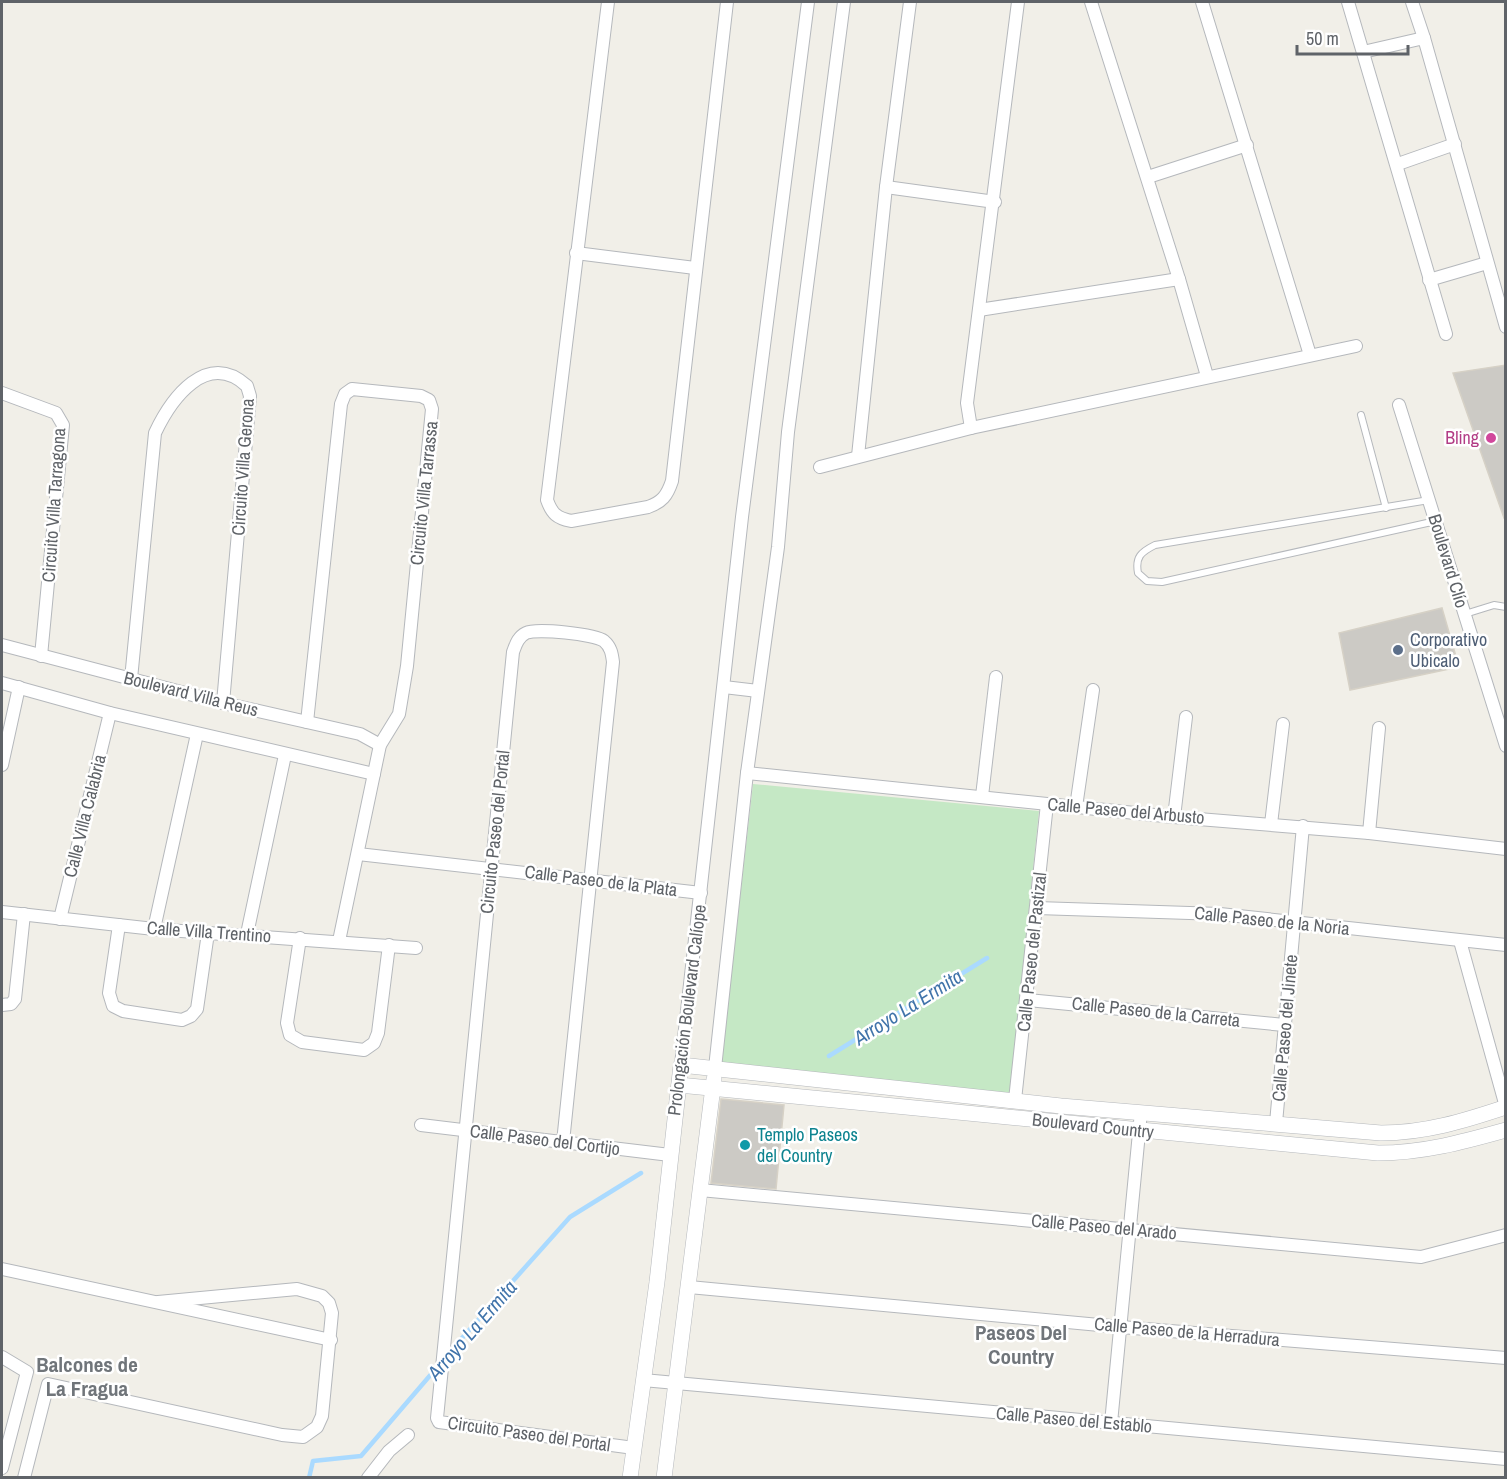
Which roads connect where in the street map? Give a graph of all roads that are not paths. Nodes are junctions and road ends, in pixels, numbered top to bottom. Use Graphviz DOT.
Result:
graph roads {
  1 [pos="608,2"];
  2 [pos="727,2"];
  3 [pos="808,2"];
  4 [pos="843,2"];
  5 [pos="910,2"];
  6 [pos="1018,2"];
  7 [pos="1092,2"];
  8 [pos="1202,2"];
  9 [pos="1348,2"];
  10 [pos="1412,2"];
  11 [pos="1424,38"];
  12 [pos="1363,52"];
  13 [pos="1455,144"];
  14 [pos="1247,145"];
  15 [pos="1398,164"];
  16 [pos="1148,177"];
  17 [pos="886,187"];
  18 [pos="994,202"];
  19 [pos="576,254"];
  20 [pos="1487,263"];
  21 [pos="695,268"];
  22 [pos="1179,279"];
  23 [pos="1429,280"];
  24 [pos="979,310"];
  25 [pos="1506,327"];
  26 [pos="1446,334"];
  27 [pos="1356,346"];
  28 [pos="1310,355"];
  29 [pos="1207,376"];
  30 [pos="2,393"];
  31 [pos="1399,405"];
  32 [pos="1360,415"];
  33 [pos="971,428"];
  34 [pos="858,456"];
  35 [pos="820,467"];
  36 [pos="1430,500"];
  37 [pos="1386,508"];
  38 [pos="1436,521"];
  39 [pos="1506,606"];
  40 [pos="1464,614"];
  41 [pos="2,645"];
  42 [pos="41,656"];
  43 [pos="996,677"];
  44 [pos="131,679"];
  45 [pos="2,683"];
  46 [pos="19,687"];
  47 [pos="724,687"];
  48 [pos="1093,690"];
  49 [pos="758,691"];
  50 [pos="223,703"];
  51 [pos="110,713"];
  52 [pos="1186,717"];
  53 [pos="1501,717"];
  54 [pos="307,722"];
  55 [pos="1283,724"];
  56 [pos="1379,728"];
  57 [pos="197,734"];
  58 [pos="380,746"];
  59 [pos="1506,746"];
  60 [pos="285,755"];
  61 [pos="2,765"];
  62 [pos="747,773"];
  63 [pos="374,774"];
  64 [pos="982,796"];
  65 [pos="1047,804"];
  66 [pos="1076,807"];
  67 [pos="1174,817"];
  68 [pos="1271,824"];
  69 [pos="1303,826"];
  70 [pos="1369,832"];
  71 [pos="1506,849"];
  72 [pos="358,854"];
  73 [pos="491,868"];
  74 [pos="589,879"];
  75 [pos="701,893"];
  76 [pos="1037,908"];
  77 [pos="2,912"];
  78 [pos="24,914"];
  79 [pos="60,919"];
  80 [pos="1294,923"];
  81 [pos="119,925"];
  82 [pos="154,929"];
  83 [pos="208,933"];
  84 [pos="247,934"];
  85 [pos="300,938"];
  86 [pos="339,940"];
  87 [pos="1460,941"];
  88 [pos="389,945"];
  89 [pos="1506,945"];
  90 [pos="416,948"];
  91 [pos="1028,1000"];
  92 [pos="2,1005"];
  93 [pos="1284,1025"];
  94 [pos="681,1065"];
  95 [pos="715,1068"];
  96 [pos="679,1085"];
  97 [pos="712,1088"];
  98 [pos="1016,1100"];
  99 [pos="1506,1107"];
  100 [pos="1141,1112"];
  101 [pos="1276,1123"];
  102 [pos="421,1125"];
  103 [pos="1506,1130"];
  104 [pos="464,1131"];
  105 [pos="1139,1131"];
  106 [pos="563,1142"];
  107 [pos="670,1155"];
  108 [pos="700,1190"];
  109 [pos="1129,1229"];
  110 [pos="1506,1236"];
  111 [pos="2,1269"];
  112 [pos="689,1287"];
  113 [pos="158,1302"];
  114 [pos="1121,1327"];
  115 [pos="331,1340"];
  116 [pos="2,1357"];
  117 [pos="1506,1358"];
  118 [pos="643,1380"];
  119 [pos="677,1383"];
  120 [pos="1112,1423"];
  121 [pos="408,1435"];
  122 [pos="634,1448"];
  123 [pos="1506,1459"];
  124 [pos="2,1468"];
  125 [pos="2,1474"];
  126 [pos="6,1478"];
  127 [pos="24,1478"];
  128 [pos="368,1478"];
  129 [pos="630,1478"];
  130 [pos="664,1478"];
  1 -- 19 [label="street"];
  2 -- 21 [label="street"];
  3 -- 47 [label="street, Prolongación Boulevard Calíope"];
  4 -- 49 [label="street, Prolongación Boulevard Calíope"];
  5 -- 17 [label="street"];
  6 -- 18 [label="street"];
  7 -- 16 [label="street"];
  8 -- 14 [label="street"];
  9 -- 12 [label="street"];
  10 -- 11 [label="street"];
  11 -- 12 [label="street"];
  11 -- 13 [label="street"];
  12 -- 15 [label="street"];
  13 -- 15 [label="street"];
  13 -- 20 [label="street"];
  14 -- 16 [label="street"];
  14 -- 28 [label="street"];
  15 -- 23 [label="street"];
  16 -- 22 [label="street"];
  17 -- 18 [label="street"];
  17 -- 34 [label="street"];
  18 -- 24 [label="street"];
  19 -- 21 [label="street"];
  19 -- 21 [label="street"];
  20 -- 23 [label="street"];
  20 -- 25 [label="street"];
  22 -- 24 [label="street"];
  22 -- 29 [label="street"];
  23 -- 26 [label="street"];
  24 -- 33 [label="street"];
  27 -- 28 [label="street"];
  28 -- 29 [label="street"];
  29 -- 33 [label="street"];
  30 -- 42 [label="street, Circuito Villa Tarragona"];
  31 -- 36 [label="street, Boulevard Clío"];
  32 -- 37 [label="lane"];
  33 -- 34 [label="street"];
  34 -- 35 [label="street"];
  36 -- 37 [label="lane"];
  36 -- 38 [label="street, Boulevard Clío"];
  37 -- 38 [label="lane"];
  38 -- 40 [label="street, Boulevard Clío"];
  39 -- 40 [label="lane"];
  40 -- 53 [label="street, Boulevard Clío"];
  41 -- 42 [label="street, Boulevard Villa Reus"];
  42 -- 44 [label="street, Boulevard Villa Reus"];
  43 -- 64 [label="street"];
  44 -- 50 [label="street, Boulevard Villa Reus"];
  44 -- 50 [label="street, Circuito Villa Gerona"];
  45 -- 46 [label="street, Boulevard Villa Reus"];
  46 -- 51 [label="street, Boulevard Villa Reus"];
  46 -- 61 [label="street"];
  47 -- 49 [label="street"];
  47 -- 75 [label="street, Prolongación Boulevard Calíope"];
  48 -- 66 [label="street"];
  49 -- 62 [label="street, Prolongación Boulevard Calíope"];
  50 -- 54 [label="street, Boulevard Villa Reus"];
  51 -- 57 [label="street, Boulevard Villa Reus"];
  51 -- 79 [label="street, Calle Villa Calabria"];
  52 -- 67 [label="street"];
  53 -- 59 [label="street, Boulevard Clío"];
  54 -- 58 [label="street, Boulevard Villa Reus"];
  54 -- 58 [label="street, Circuito Villa Tarrassa"];
  55 -- 68 [label="street"];
  56 -- 70 [label="street"];
  57 -- 60 [label="street, Boulevard Villa Reus"];
  57 -- 82 [label="street"];
  58 -- 63 [label="street"];
  60 -- 63 [label="street, Boulevard Villa Reus"];
  60 -- 84 [label="street"];
  62 -- 64 [label="street, Calle Paseo del Arbusto"];
  62 -- 95 [label="street, Prolongación Boulevard Calíope"];
  63 -- 72 [label="street"];
  64 -- 65 [label="street, Calle Paseo del Arbusto"];
  65 -- 66 [label="street, Calle Paseo del Arbusto"];
  65 -- 76 [label="street, Calle Paseo del Pastizal"];
  66 -- 67 [label="street, Calle Paseo del Arbusto"];
  67 -- 68 [label="street, Calle Paseo del Arbusto"];
  68 -- 69 [label="street, Calle Paseo del Arbusto"];
  69 -- 70 [label="street, Calle Paseo del Arbusto"];
  69 -- 80 [label="street, Calle Paseo del Jinete"];
  70 -- 71 [label="street, Calle Paseo del Arbusto"];
  72 -- 73 [label="street, Calle Paseo de la Plata"];
  72 -- 86 [label="street"];
  73 -- 74 [label="street, Calle Paseo de la Plata"];
  73 -- 74 [label="street, Circuito Paseo del Portal"];
  73 -- 104 [label="street, Circuito Paseo del Portal"];
  74 -- 75 [label="street, Calle Paseo de la Plata"];
  74 -- 106 [label="street, Circuito Paseo del Portal"];
  75 -- 94 [label="street, Prolongación Boulevard Calíope"];
  76 -- 80 [label="street, Calle Paseo de la Noria"];
  76 -- 91 [label="street, Calle Paseo del Pastizal"];
  77 -- 78 [label="street, Calle Villa Trentino"];
  78 -- 79 [label="street, Calle Villa Trentino"];
  78 -- 92 [label="street"];
  79 -- 81 [label="street, Calle Villa Trentino"];
  80 -- 87 [label="street, Calle Paseo de la Noria"];
  80 -- 93 [label="street, Calle Paseo del Jinete"];
  81 -- 82 [label="street, Calle Villa Trentino"];
  81 -- 83 [label="street"];
  82 -- 83 [label="street, Calle Villa Trentino"];
  83 -- 84 [label="street, Calle Villa Trentino"];
  84 -- 85 [label="street, Calle Villa Trentino"];
  85 -- 86 [label="street, Calle Villa Trentino"];
  85 -- 88 [label="street"];
  86 -- 88 [label="street, Calle Villa Trentino"];
  87 -- 89 [label="street, Calle Paseo de la Noria"];
  87 -- 99 [label="street"];
  88 -- 90 [label="street, Calle Villa Trentino"];
  91 -- 93 [label="street, Calle Paseo de la Carreta"];
  91 -- 98 [label="street, Calle Paseo del Pastizal"];
  93 -- 101 [label="street, Calle Paseo del Jinete"];
  94 -- 95 [label="street, Boulevard Country"];
  94 -- 96 [label="street, Prolongación Boulevard Calíope"];
  95 -- 97 [label="street, Prolongación Boulevard Calíope"];
  95 -- 98 [label="street, Boulevard Country"];
  96 -- 97 [label="street, Boulevard Country"];
  96 -- 107 [label="street, Prolongación Boulevard Calíope"];
  97 -- 105 [label="street, Boulevard Country"];
  97 -- 108 [label="street, Prolongación Boulevard Calíope"];
  98 -- 100 [label="street, Boulevard Country"];
  99 -- 101 [label="street, Boulevard Country"];
  100 -- 101 [label="street, Boulevard Country"];
  100 -- 105 [label="street"];
  102 -- 104 [label="street, Calle Paseo del Cortijo"];
  103 -- 105 [label="street, Boulevard Country"];
  104 -- 106 [label="street, Calle Paseo del Cortijo"];
  104 -- 122 [label="street, Circuito Paseo del Portal"];
  105 -- 109 [label="street"];
  106 -- 107 [label="street, Calle Paseo del Cortijo"];
  107 -- 118 [label="street, Prolongación Boulevard Calíope"];
  108 -- 109 [label="street, Calle Paseo del Arado"];
  108 -- 112 [label="street, Prolongación Boulevard Calíope"];
  109 -- 110 [label="street, Calle Paseo del Arado"];
  109 -- 114 [label="street"];
  111 -- 113 [label="street"];
  112 -- 114 [label="street, Calle Paseo de la Herradura"];
  112 -- 119 [label="street, Prolongación Boulevard Calíope"];
  113 -- 115 [label="street"];
  113 -- 115 [label="street"];
  114 -- 117 [label="street, Calle Paseo de la Herradura"];
  114 -- 120 [label="street"];
  115 -- 127 [label="street"];
  116 -- 124 [label="street"];
  118 -- 119 [label="street, Calle Paseo del Establo"];
  118 -- 122 [label="street, Prolongación Boulevard Calíope"];
  119 -- 120 [label="street, Calle Paseo del Establo"];
  119 -- 130 [label="street, Prolongación Boulevard Calíope"];
  120 -- 123 [label="street, Calle Paseo del Establo"];
  121 -- 128 [label="street"];
  122 -- 129 [label="street, Prolongación Boulevard Calíope"];
  125 -- 126 [label="street"];
}
